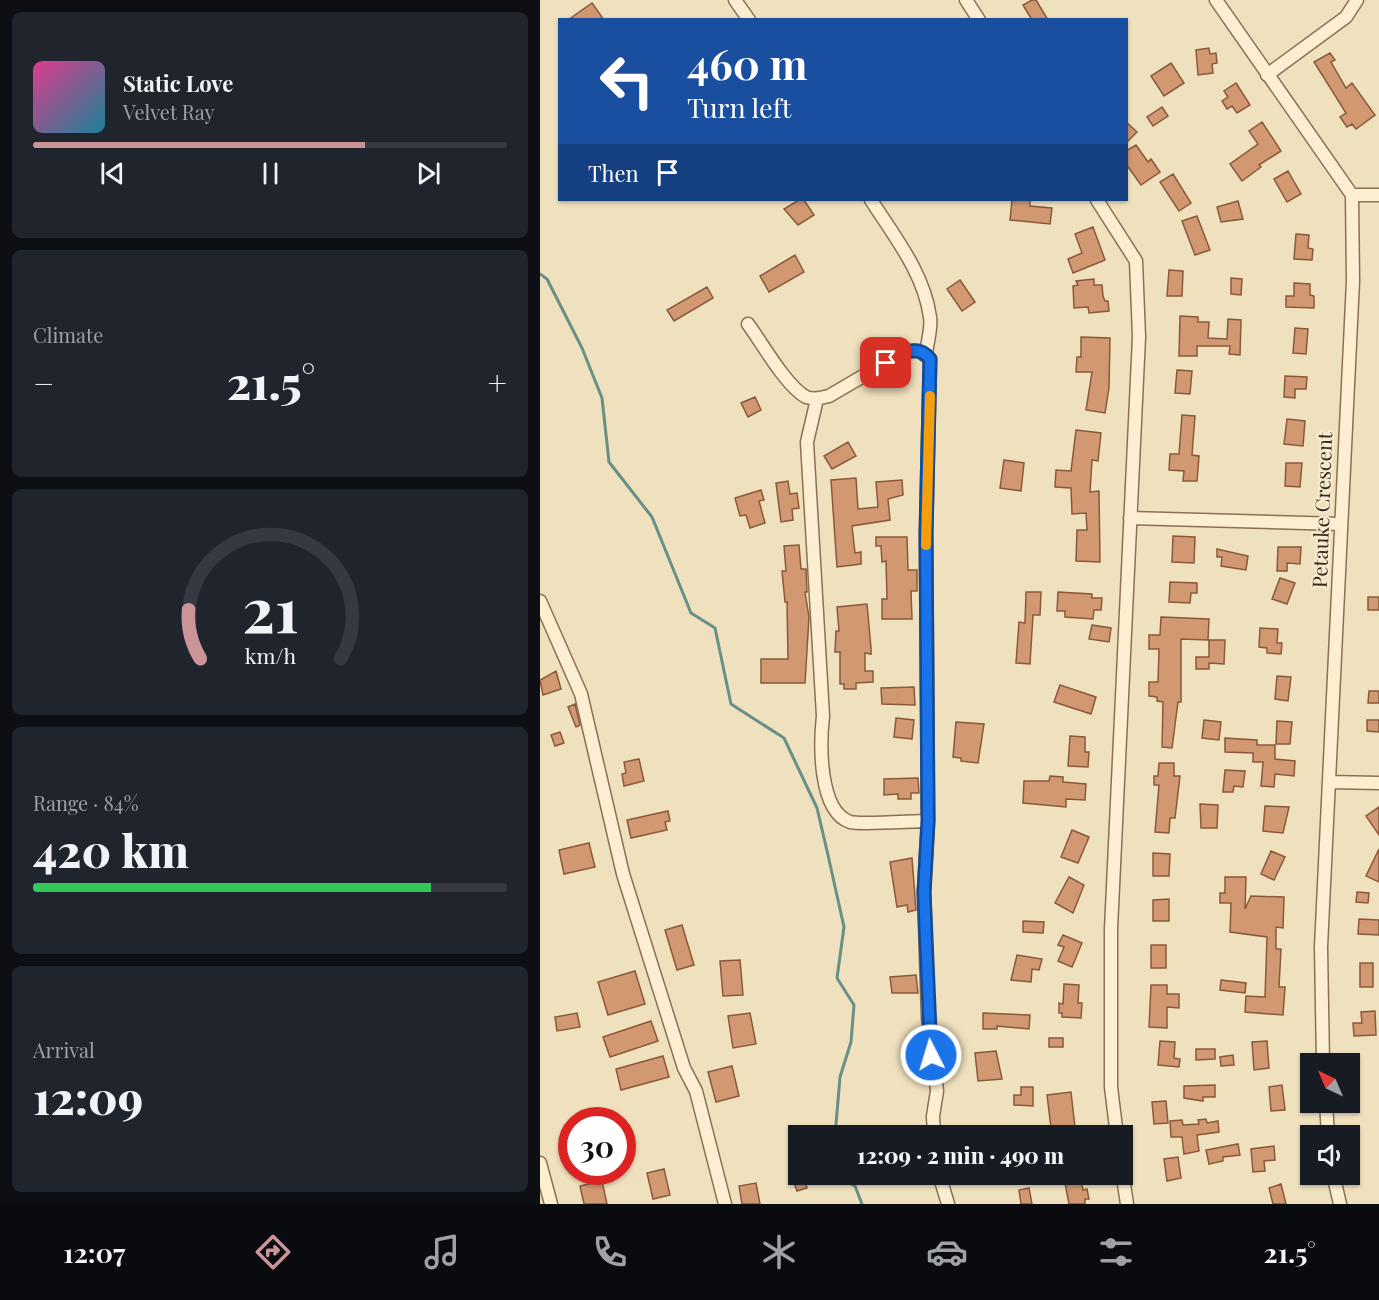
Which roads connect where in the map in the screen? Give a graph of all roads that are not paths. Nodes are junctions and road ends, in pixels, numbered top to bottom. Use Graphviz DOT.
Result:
graph roads {
  1 [pos="735,0"];
  2 [pos="966,0"];
  3 [pos="1216,0"];
  4 [pos="1357,0"];
  5 [pos="748,18"];
  6 [pos="978,18"];
  7 [pos="1267,75"];
  8 [pos="1352,195"];
  9 [pos="1379,195"];
  10 [pos="872,201"];
  11 [pos="1098,201"];
  12 [pos="748,324"];
  13 [pos="926,354"];
  14 [pos="818,399"];
  15 [pos="1130,518"];
  16 [pos="1340,524"];
  17 [pos="540,601"];
  18 [pos="1329,782"];
  19 [pos="1379,783"];
  20 [pos="928,821"];
  21 [pos="1323,1053"];
  22 [pos="933,1125"];
  23 [pos="1116,1125"];
  24 [pos="540,1163"];
  25 [pos="942,1185"];
  26 [pos="1124,1185"];
  27 [pos="1336,1185"];
  28 [pos="551,1204"];
  29 [pos="725,1204"];
  30 [pos="948,1204"];
  31 [pos="1127,1204"];
  32 [pos="1340,1204"];
  1 -- 5 [label="street"];
  2 -- 6 [label="street"];
  3 -- 7 [label="street"];
  4 -- 7 [label="street"];
  7 -- 8 [label="street"];
  8 -- 9 [label="street"];
  8 -- 16 [label="street, Petauke Crescent"];
  10 -- 13 [label="street"];
  11 -- 15 [label="street"];
  12 -- 14 [label="street"];
  13 -- 14 [label="street"];
  13 -- 20 [label="street"];
  14 -- 20 [label="street"];
  15 -- 16 [label="street"];
  15 -- 23 [label="street"];
  16 -- 18 [label="street, Petauke Crescent"];
  17 -- 29 [label="street"];
  18 -- 19 [label="street"];
  18 -- 21 [label="street, Petauke Crescent"];
  20 -- 22 [label="street"];
  24 -- 28 [label="street"];
  25 -- 30 [label="street"];
  26 -- 31 [label="street"];
  27 -- 32 [label="street"];
}
